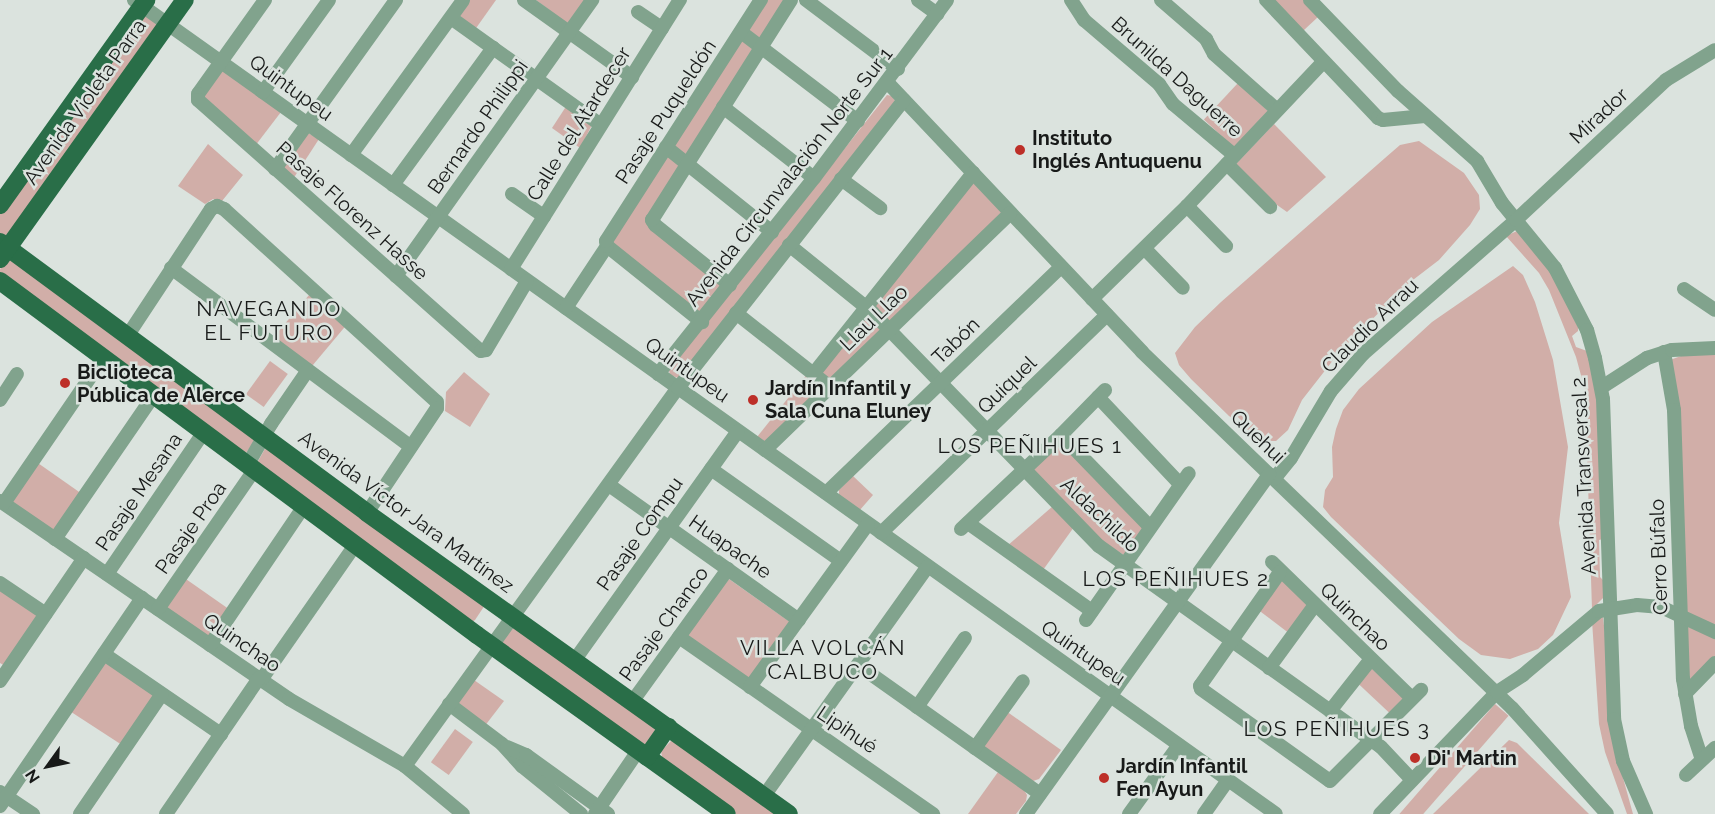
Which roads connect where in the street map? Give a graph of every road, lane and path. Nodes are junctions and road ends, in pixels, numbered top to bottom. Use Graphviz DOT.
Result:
graph roads {
  1 [pos="185,0"];
  2 [pos="265,0"];
  3 [pos="329,0"];
  4 [pos="396,0"];
  5 [pos="464,0"];
  6 [pos="592,0"];
  7 [pos="680,0"];
  8 [pos="761,0"];
  9 [pos="790,0"];
  10 [pos="806,0"];
  11 [pos="918,0"];
  12 [pos="947,0"];
  13 [pos="1071,0"];
  14 [pos="1161,0"];
  15 [pos="1266,0"];
  16 [pos="1310,0"];
  17 [pos="526,1"];
  18 [pos="141,2"];
  19 [pos="638,12"];
  20 [pos="937,14"];
  21 [pos="451,18"];
  22 [pos="168,24"];
  23 [pos="662,28"];
  24 [pos="569,32"];
  25 [pos="741,32"];
  26 [pos="761,47"];
  27 [pos="493,48"];
  28 [pos="1715,50"];
  29 [pos="1324,61"];
  30 [pos="222,62"];
  31 [pos="898,69"];
  32 [pos="632,77"];
  33 [pos="536,79"];
  34 [pos="888,83"];
  35 [pos="263,92"];
  36 [pos="904,100"];
  37 [pos="723,107"];
  38 [pos="1277,110"];
  39 [pos="1425,116"];
  40 [pos="858,121"];
  41 [pos="308,124"];
  42 [pos="601,125"];
  43 [pos="666,147"];
  44 [pos="351,155"];
  45 [pos="1231,159"];
  46 [pos="687,164"];
  47 [pos="275,169"];
  48 [pos="973,173"];
  49 [pos="814,178"];
  50 [pos="841,179"];
  51 [pos="393,185"];
  52 [pos="512,194"];
  53 [pos="0,205"];
  54 [pos="1187,206"];
  55 [pos="1270,207"];
  56 [pos="880,208"];
  57 [pos="1011,213"];
  58 [pos="544,216"];
  59 [pos="439,218"];
  60 [pos="1516,220"];
  61 [pos="772,232"];
  62 [pos="789,245"];
  63 [pos="608,246"];
  64 [pos="1226,246"];
  65 [pos="1145,249"];
  66 [pos="3,250"];
  67 [pos="1061,267"];
  68 [pos="171,268"];
  69 [pos="511,269"];
  70 [pos="396,276"];
  71 [pos="0,281"];
  72 [pos="527,281"];
  73 [pos="730,285"];
  74 [pos="1183,288"];
  75 [pos="1684,289"];
  76 [pos="1092,299"];
  77 [pos="867,307"];
  78 [pos="566,308"];
  79 [pos="1715,310"];
  80 [pos="736,313"];
  81 [pos="1107,315"];
  82 [pos="702,322"];
  83 [pos="890,330"];
  84 [pos="128,335"];
  85 [pos="1715,348"];
  86 [pos="1664,352"];
  87 [pos="104,357"];
  88 [pos="308,370"];
  89 [pos="814,373"];
  90 [pos="17,374"];
  91 [pos="658,374"];
  92 [pos="942,382"];
  93 [pos="830,387"];
  94 [pos="1602,387"];
  95 [pos="678,388"];
  96 [pos="154,395"];
  97 [pos="0,399"];
  98 [pos="988,430"];
  99 [pos="738,431"];
  100 [pos="204,432"];
  101 [pos="1061,435"];
  102 [pos="264,437"];
  103 [pos="411,447"];
  104 [pos="765,450"];
  105 [pos="251,467"];
  106 [pos="711,469"];
  107 [pos="1025,469"];
  108 [pos="1272,477"];
  109 [pos="609,484"];
  110 [pos="826,494"];
  111 [pos="2,502"];
  112 [pos="304,506"];
  113 [pos="367,513"];
  114 [pos="868,524"];
  115 [pos="669,527"];
  116 [pos="1150,527"];
  117 [pos="881,533"];
  118 [pos="55,539"];
  119 [pos="356,544"];
  120 [pos="84,558"];
  121 [pos="841,561"];
  122 [pos="1123,564"];
  123 [pos="928,566"];
  124 [pos="728,569"];
  125 [pos="107,574"];
  126 [pos="0,583"];
  127 [pos="142,598"];
  128 [pos="1178,602"];
  129 [pos="1315,605"];
  130 [pos="1610,608"];
  131 [pos="158,609"];
  132 [pos="45,614"];
  133 [pos="1680,615"];
  134 [pos="512,616"];
  135 [pos="799,620"];
  136 [pos="1715,632"];
  137 [pos="679,637"];
  138 [pos="965,638"];
  139 [pos="1231,641"];
  140 [pos="210,645"];
  141 [pos="491,645"];
  142 [pos="104,654"];
  143 [pos="1371,659"];
  144 [pos="574,661"];
  145 [pos="1715,663"];
  146 [pos="858,665"];
  147 [pos="1269,668"];
  148 [pos="260,679"];
  149 [pos="0,681"];
  150 [pos="1023,681"];
  151 [pos="750,687"];
  152 [pos="1497,692"];
  153 [pos="162,694"];
  154 [pos="1685,694"];
  155 [pos="1110,696"];
  156 [pos="632,702"];
  157 [pos="448,704"];
  158 [pos="916,707"];
  159 [pos="1330,711"];
  160 [pos="668,727"];
  161 [pos="812,729"];
  162 [pos="221,734"];
  163 [pos="1371,740"];
  164 [pos="502,744"];
  165 [pos="1179,745"];
  166 [pos="975,748"];
  167 [pos="1715,748"];
  168 [pos="643,754"];
  169 [pos="1702,759"];
  170 [pos="405,766"];
  171 [pos="1686,775"];
  172 [pos="1228,780"];
  173 [pos="1412,780"];
  174 [pos="1040,794"];
  175 [pos="764,796"];
  176 [pos="2,798"];
  177 [pos="601,812"];
  178 [pos="33,814"];
  179 [pos="80,814"];
  180 [pos="166,814"];
  181 [pos="463,814"];
  182 [pos="581,814"];
  183 [pos="727,814"];
  184 [pos="789,814"];
  185 [pos="933,814"];
  186 [pos="1026,814"];
  187 [pos="1129,814"];
  188 [pos="1204,814"];
  189 [pos="1276,814"];
  190 [pos="1380,814"];
  191 [pos="1607,814"];
  192 [pos="1646,814"];
  1 -- 22 [label="main road, Avenida Violeta Parra"];
  2 -- 30 [label="street"];
  3 -- 35 [label="street"];
  4 -- 41 [label="street"];
  5 -- 21 [label="street"];
  6 -- 24 [label="street, Bernardo Philippi"];
  7 -- 23 [label="street, Calle del Atardecer"];
  8 -- 25 [label="street, Pasaje Puqueldón"];
  9 -- 26 [label="street"];
  10 -- 31 [label="street"];
  11 -- 20 [label="street"];
  12 -- 20 [label="street, Avenida Circunvalación Norte Sur 1"];
  13 -- 45 [label="street, Brunilda Daguerre"];
  14 -- 38 [label="street"];
  15 -- 29 [label="street"];
  16 -- 39 [label="street, Avenida Transversal 2"];
  17 -- 24 [label="street"];
  18 -- 22 [label="street, Quintupeu"];
  18 -- 53 [label="main road, Avenida Violeta Parra"];
  19 -- 23 [label="street"];
  20 -- 31 [label="street, Avenida Circunvalación Norte Sur 1"];
  21 -- 27 [label="street"];
  21 -- 44 [label="street"];
  22 -- 30 [label="street, Quintupeu"];
  22 -- 66 [label="main road, Avenida Violeta Parra"];
  23 -- 32 [label="street, Calle del Atardecer"];
  24 -- 32 [label="street"];
  24 -- 33 [label="street, Bernardo Philippi"];
  25 -- 26 [label="street"];
  25 -- 43 [label="street, Pasaje Puqueldón"];
  26 -- 37 [label="street"];
  26 -- 40 [label="street"];
  27 -- 33 [label="street"];
  27 -- 51 [label="street"];
  28 -- 60 [label="street, Mirador"];
  29 -- 38 [label="street"];
  29 -- 39 [label="street"];
  30 -- 35 [label="street, Quintupeu"];
  30 -- 47 [label="street, Pasaje Florenz Hasse"];
  31 -- 34 [label="street, Avenida Circunvalación Norte Sur 1"];
  32 -- 42 [label="street, Calle del Atardecer"];
  33 -- 42 [label="street"];
  33 -- 59 [label="street, Bernardo Philippi"];
  34 -- 36 [label="street, Quehui"];
  34 -- 40 [label="street, Avenida Circunvalación Norte Sur 1"];
  35 -- 41 [label="street, Quintupeu"];
  36 -- 48 [label="street, Quehui"];
  36 -- 50 [label="street"];
  37 -- 46 [label="street"];
  37 -- 49 [label="street"];
  38 -- 45 [label="street"];
  39 -- 60 [label="street, Avenida Transversal 2"];
  40 -- 49 [label="street, Avenida Circunvalación Norte Sur 1"];
  41 -- 44 [label="street, Quintupeu"];
  41 -- 47 [label="street"];
  42 -- 58 [label="street, Calle del Atardecer"];
  43 -- 46 [label="street"];
  43 -- 63 [label="street, Pasaje Puqueldón"];
  44 -- 51 [label="street, Quintupeu"];
  45 -- 54 [label="street"];
  45 -- 55 [label="street, Brunilda Daguerre"];
  46 -- 61 [label="street"];
  46 -- 73 [label="street"];
  47 -- 70 [label="street, Pasaje Florenz Hasse"];
  48 -- 57 [label="street, Quehui"];
  48 -- 77 [label="street, Llau Llao"];
  49 -- 61 [label="street, Avenida Circunvalación Norte Sur 1"];
  50 -- 56 [label="street"];
  50 -- 62 [label="street"];
  51 -- 59 [label="street, Quintupeu"];
  52 -- 58 [label="street"];
  54 -- 64 [label="street"];
  54 -- 65 [label="street"];
  57 -- 67 [label="street, Quehui"];
  57 -- 83 [label="street, Llau Llao"];
  58 -- 69 [label="street, Calle del Atardecer"];
  59 -- 69 [label="street, Quintupeu"];
  59 -- 70 [label="street, Bernardo Philippi"];
  60 -- 94 [label="street, Avenida Transversal 2"];
  60 -- 108 [label="street, Claudio Arrau"];
  61 -- 73 [label="street, Avenida Circunvalación Norte Sur 1"];
  62 -- 77 [label="street, Aldachildo"];
  62 -- 80 [label="street"];
  63 -- 78 [label="street, Pasaje Puqueldón"];
  63 -- 82 [label="street"];
  65 -- 74 [label="street"];
  65 -- 76 [label="street"];
  66 -- 84 [label="main road, Avenida Víctor Jara Martínez"];
  67 -- 76 [label="street, Quehui"];
  67 -- 92 [label="street, Tabón"];
  68 -- 84 [label="street"];
  68 -- 88 [label="street"];
  68 -- 103 [label="street"];
  69 -- 72 [label="street, Quintupeu"];
  70 -- 72 [label="street, Pasaje Florenz Hasse"];
  71 -- 87 [label="main road"];
  72 -- 78 [label="street, Quintupeu"];
  73 -- 82 [label="street, Avenida Circunvalación Norte Sur 1"];
  75 -- 79 [label="street"];
  76 -- 81 [label="street, Quehui"];
  77 -- 83 [label="street, Aldachildo"];
  77 -- 89 [label="street, Llau Llao"];
  78 -- 91 [label="street, Quintupeu"];
  80 -- 89 [label="street"];
  80 -- 95 [label="street"];
  81 -- 98 [label="street, Quiquel"];
  81 -- 108 [label="street, Quehui"];
  82 -- 91 [label="street, Avenida Circunvalación Norte Sur 1"];
  83 -- 92 [label="street, Aldachildo"];
  83 -- 93 [label="street, Llau Llao"];
  84 -- 102 [label="main road, Avenida Víctor Jara Martínez"];
  85 -- 86 [label="street"];
  86 -- 94 [label="street"];
  86 -- 133 [label="street, Cerro Búfalo"];
  87 -- 96 [label="main road"];
  87 -- 111 [label="street"];
  88 -- 102 [label="street, Pasaje Proa"];
  88 -- 103 [label="street"];
  89 -- 93 [label="street"];
  90 -- 97 [label="street"];
  91 -- 95 [label="street, Quintupeu"];
  92 -- 98 [label="street, Aldachildo"];
  92 -- 110 [label="street, Tabón"];
  93 -- 104 [label="street, Llau Llao"];
  94 -- 130 [label="street, Avenida Transversal 2"];
  95 -- 99 [label="street, Quintupeu"];
  95 -- 109 [label="street"];
  96 -- 100 [label="main road"];
  96 -- 118 [label="street"];
  98 -- 107 [label="street, Aldachildo"];
  98 -- 117 [label="street, Quiquel"];
  99 -- 104 [label="street, Quintupeu"];
  99 -- 106 [label="street, Pasaje Compu"];
  100 -- 105 [label="main road"];
  100 -- 125 [label="street, Pasaje Mesana"];
  101 -- 107 [label="street"];
  101 -- 116 [label="street"];
  101 -- 116 [label="street"];
  102 -- 105 [label="street, Pasaje Proa"];
  102 -- 113 [label="main road, Avenida Víctor Jara Martínez"];
  103 -- 113 [label="street"];
  104 -- 110 [label="street, Quintupeu"];
  105 -- 112 [label="main road"];
  105 -- 131 [label="street, Pasaje Proa"];
  106 -- 115 [label="street, Pasaje Compu"];
  106 -- 121 [label="street"];
  107 -- 122 [label="street, Aldachildo"];
  107 -- 122 [label="street"];
  108 -- 128 [label="street, Claudio Arrau"];
  108 -- 152 [label="street, Quehui"];
  109 -- 115 [label="street, Huapache"];
  109 -- 134 [label="street"];
  110 -- 114 [label="street, Quintupeu"];
  111 -- 118 [label="street, Quinchao"];
  112 -- 119 [label="main road"];
  112 -- 140 [label="street"];
  113 -- 134 [label="main road, Avenida Víctor Jara Martínez"];
  114 -- 117 [label="street, Quintupeu"];
  114 -- 121 [label="street"];
  115 -- 124 [label="street, Huapache"];
  115 -- 144 [label="street, Pasaje Compu"];
  116 -- 122 [label="street"];
  117 -- 123 [label="street, Quintupeu"];
  118 -- 120 [label="street, Quinchao"];
  119 -- 141 [label="main road"];
  119 -- 148 [label="street"];
  120 -- 125 [label="street, Quinchao"];
  120 -- 132 [label="street"];
  121 -- 135 [label="street"];
  122 -- 128 [label="street, Aldachildo"];
  123 -- 146 [label="street"];
  123 -- 155 [label="street, Quintupeu"];
  124 -- 135 [label="street, Huapache"];
  124 -- 137 [label="street, Pasaje Chanco"];
  125 -- 127 [label="street, Quinchao"];
  126 -- 132 [label="street"];
  127 -- 131 [label="street, Quinchao"];
  127 -- 142 [label="street"];
  128 -- 139 [label="street, Aldachildo"];
  128 -- 155 [label="street, Claudio Arrau"];
  129 -- 139 [label="street, Quinchao"];
  129 -- 143 [label="street, Quinchao"];
  129 -- 147 [label="street"];
  130 -- 133 [label="street"];
  130 -- 152 [label="street"];
  130 -- 192 [label="street, Avenida Transversal 2"];
  131 -- 140 [label="street, Quinchao"];
  132 -- 149 [label="street"];
  133 -- 136 [label="street"];
  133 -- 154 [label="street, Cerro Búfalo"];
  134 -- 141 [label="street"];
  134 -- 144 [label="main road, Avenida Víctor Jara Martínez"];
  135 -- 151 [label="street"];
  137 -- 151 [label="street, Lipihué"];
  137 -- 156 [label="street, Pasaje Chanco"];
  138 -- 158 [label="street"];
  139 -- 147 [label="street, Aldachildo"];
  139 -- 163 [label="street"];
  140 -- 148 [label="street, Quinchao"];
  141 -- 157 [label="street"];
  141 -- 168 [label="main road"];
  142 -- 153 [label="street"];
  142 -- 176 [label="street"];
  143 -- 159 [label="street"];
  143 -- 163 [label="street, Quinchao"];
  144 -- 156 [label="main road, Avenida Víctor Jara Martínez"];
  145 -- 154 [label="street"];
  146 -- 158 [label="street"];
  146 -- 161 [label="street"];
  147 -- 159 [label="street, Aldachildo"];
  148 -- 162 [label="street"];
  148 -- 170 [label="street, Quinchao"];
  150 -- 166 [label="street"];
  151 -- 161 [label="street, Lipihué"];
  152 -- 173 [label="street"];
  152 -- 191 [label="street, Quehui"];
  153 -- 162 [label="street"];
  153 -- 179 [label="street"];
  154 -- 169 [label="street, Cerro Búfalo"];
  155 -- 165 [label="street, Quintupeu"];
  155 -- 174 [label="street, Claudio Arrau"];
  156 -- 160 [label="main road, Avenida Víctor Jara Martínez"];
  157 -- 164 [label="street"];
  157 -- 170 [label="street"];
  158 -- 166 [label="street"];
  159 -- 163 [label="street, Aldachildo"];
  160 -- 168 [label="main road"];
  160 -- 175 [label="main road, Avenida Víctor Jara Martínez"];
  161 -- 175 [label="street"];
  161 -- 185 [label="street, Lipihué"];
  162 -- 180 [label="street"];
  163 -- 173 [label="street, Aldachildo"];
  164 -- 177 [label="street"];
  164 -- 182 [label="street"];
  165 -- 172 [label="street, Quintupeu"];
  165 -- 187 [label="street"];
  166 -- 174 [label="street"];
  167 -- 169 [label="street"];
  168 -- 177 [label="street"];
  168 -- 183 [label="main road"];
  169 -- 171 [label="street"];
  170 -- 181 [label="street, Quinchao"];
  172 -- 188 [label="street"];
  172 -- 189 [label="street, Quintupeu"];
  173 -- 190 [label="street"];
  174 -- 186 [label="street, Claudio Arrau"];
  175 -- 184 [label="main road, Avenida Víctor Jara Martínez"];
  176 -- 178 [label="street"];
}
